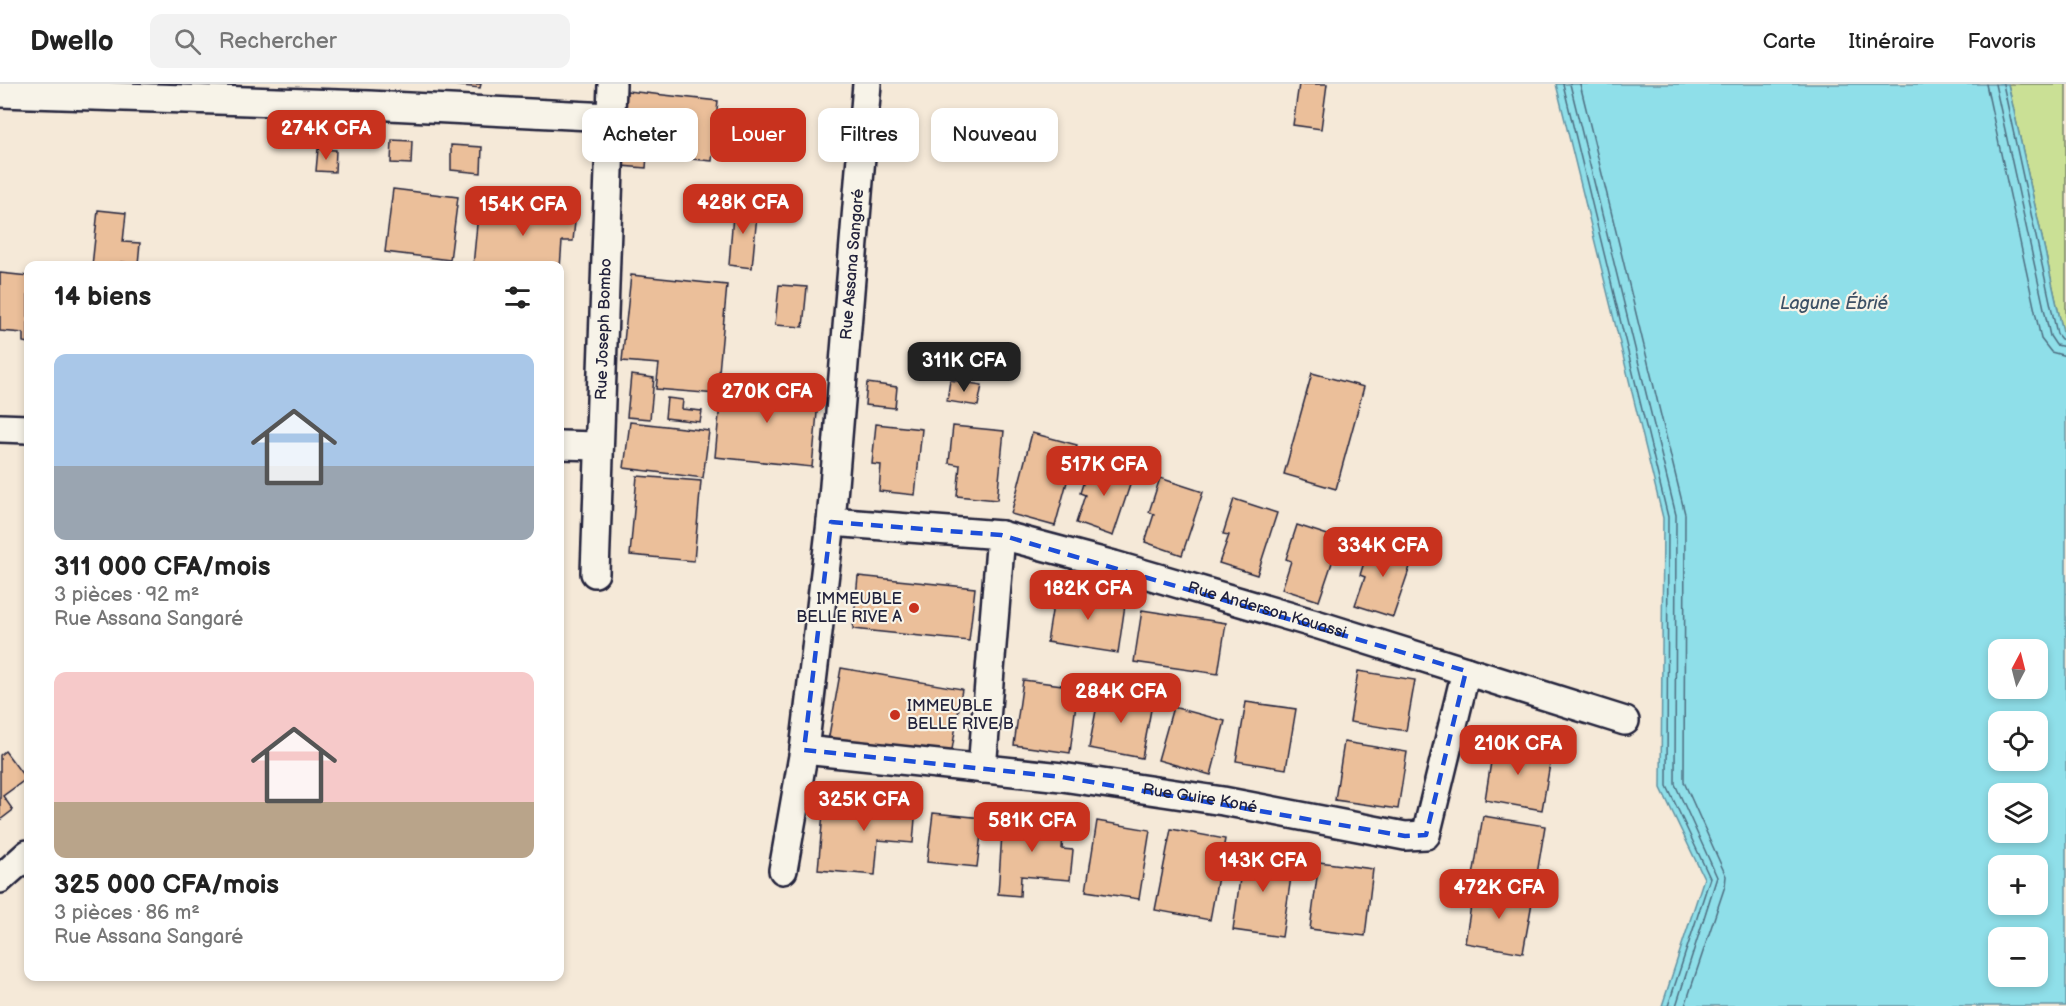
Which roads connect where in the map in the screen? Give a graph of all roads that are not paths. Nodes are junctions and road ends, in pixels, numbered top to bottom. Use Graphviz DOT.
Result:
graph roads {
  1 [pos="612,84"];
  2 [pos="867,84"];
  3 [pos="0,93"];
  4 [pos="370,94"];
  5 [pos="610,108"];
  6 [pos="582,114"];
  7 [pos="608,162"];
  8 [pos="0,428"];
  9 [pos="24,429"];
  10 [pos="564,445"];
  11 [pos="599,446"];
  12 [pos="831,522"];
  13 [pos="1001,534"];
  14 [pos="595,573"];
  15 [pos="1466,671"];
  16 [pos="1625,721"];
  17 [pos="804,750"];
  18 [pos="982,769"];
  19 [pos="24,858"];
  20 [pos="783,870"];
  21 [pos="0,879"];
  1 -- 5 [label="street, Rue Joseph Bombo"];
  2 -- 12 [label="street, Rue Assana Sangaré"];
  3 -- 4 [label="street"];
  4 -- 6 [label="street"];
  7 -- 11 [label="street, Rue Joseph Bombo"];
  8 -- 9 [label="street"];
  10 -- 11 [label="street"];
  11 -- 14 [label="street, Rue Joseph Bombo"];
  12 -- 13 [label="street, Rue Anderson Kouassi"];
  12 -- 17 [label="street, Rue Assana Sangaré"];
  13 -- 15 [label="street, Rue Anderson Kouassi"];
  13 -- 18 [label="street"];
  15 -- 16 [label="street, Rue Anderson Kouassi"];
  15 -- 18 [label="street, Rue Guire Koné"];
  17 -- 18 [label="street, Rue Guire Koné"];
  17 -- 20 [label="street, Rue Assana Sangaré"];
  19 -- 21 [label="street"];
}
